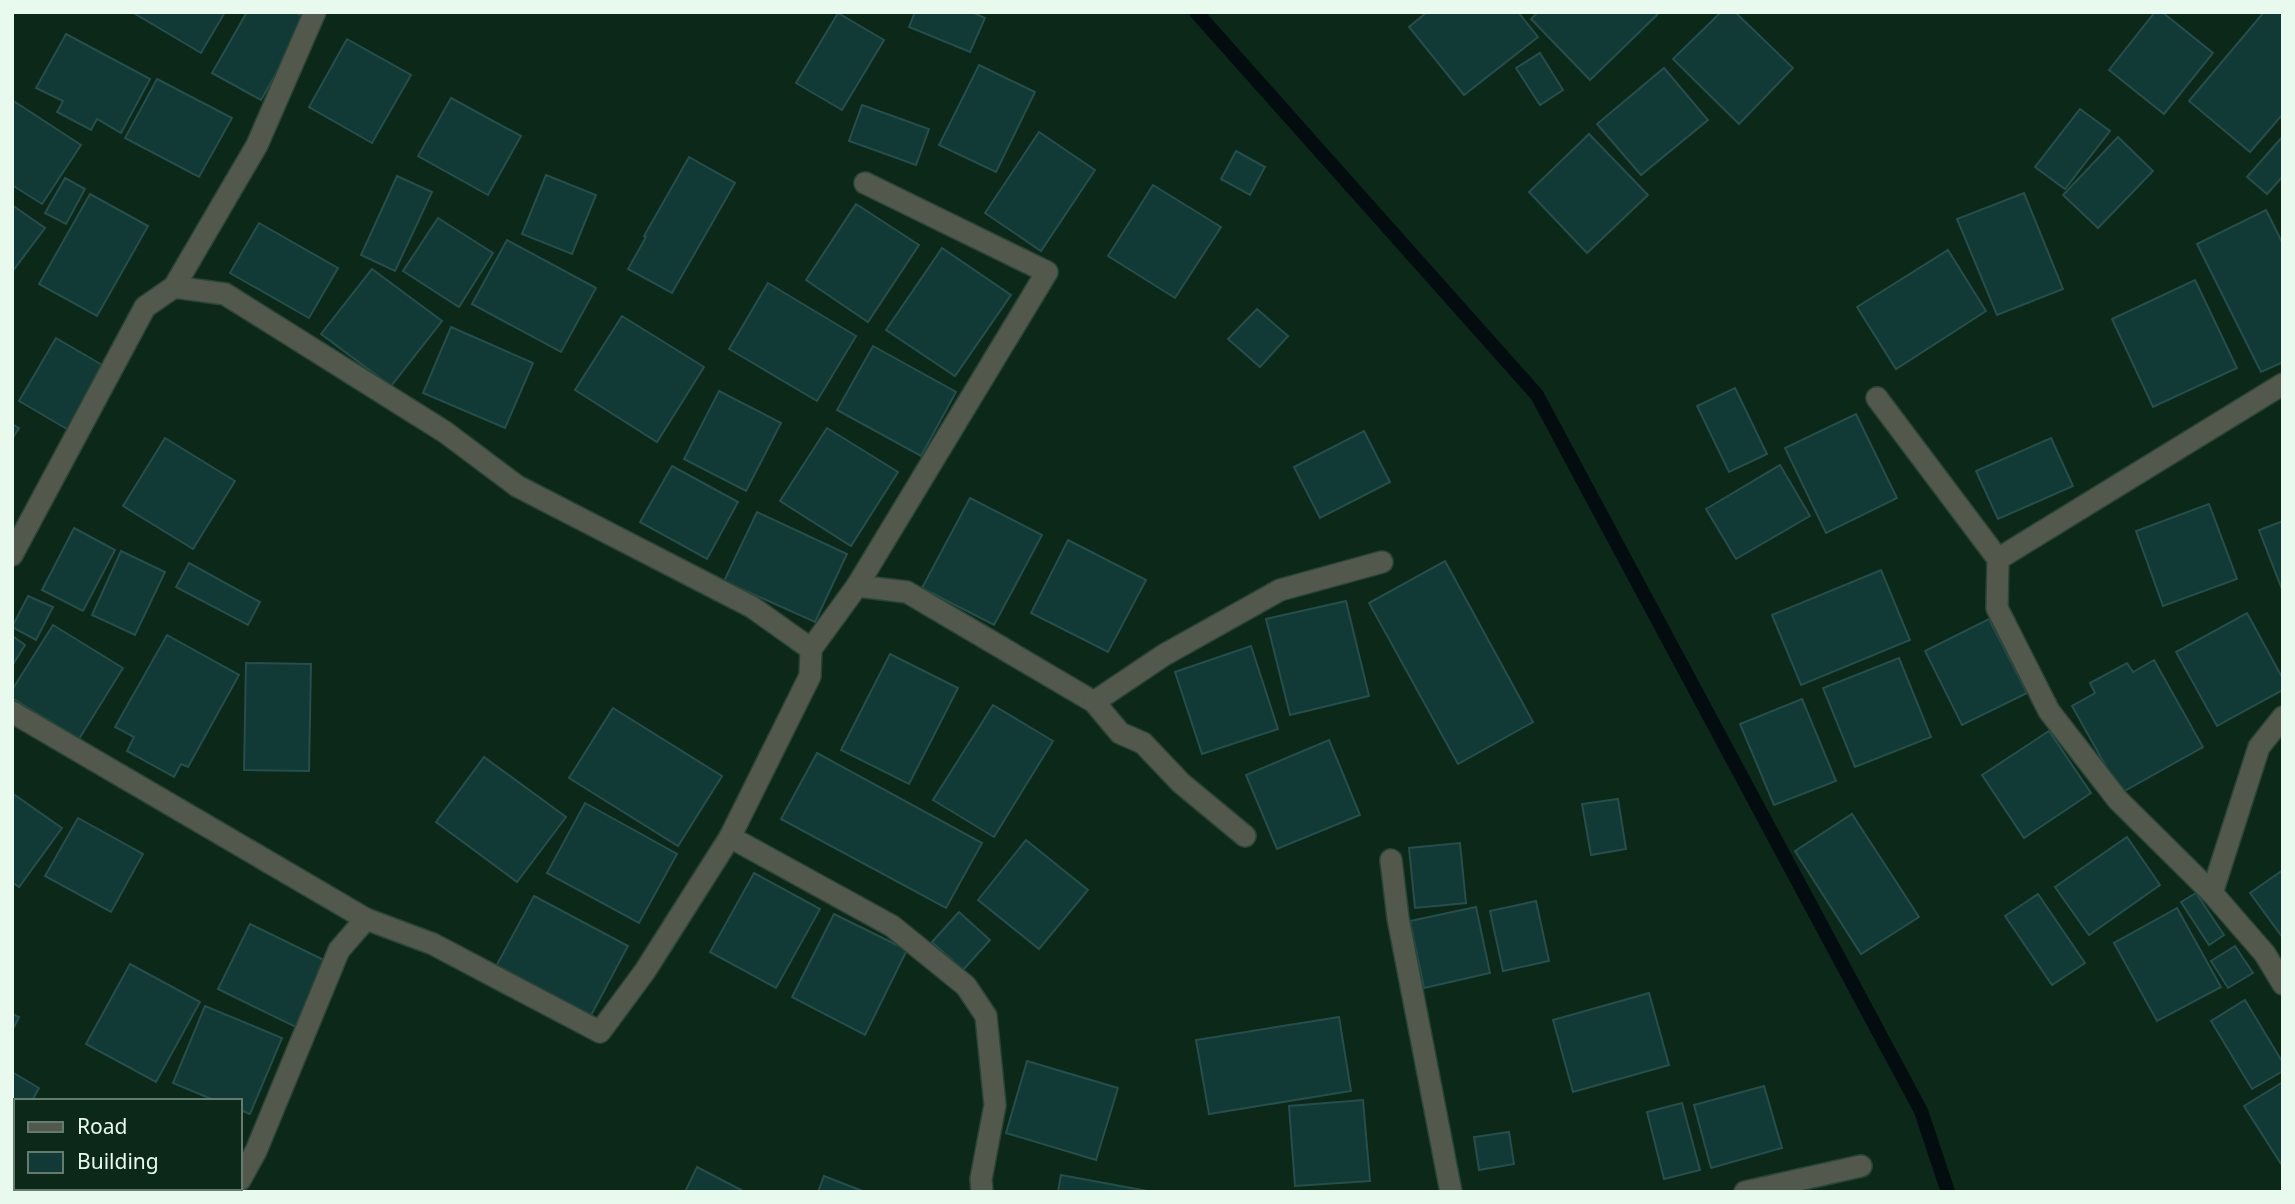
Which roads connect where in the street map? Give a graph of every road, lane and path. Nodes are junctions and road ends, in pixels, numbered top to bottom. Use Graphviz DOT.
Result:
graph roads {
  1 [pos="315,12"];
  2 [pos="865,183"];
  3 [pos="174,287"];
  4 [pos="2283,384"];
  5 [pos="1877,398"];
  6 [pos="12,555"];
  7 [pos="1998,559"];
  8 [pos="1382,562"];
  9 [pos="857,586"];
  10 [pos="811,649"];
  11 [pos="1094,702"];
  12 [pos="12,712"];
  13 [pos="2283,717"];
  14 [pos="1245,836"];
  15 [pos="730,837"];
  16 [pos="1391,860"];
  17 [pos="2212,893"];
  18 [pos="366,919"];
  19 [pos="2283,984"];
  20 [pos="1860,1166"];
  21 [pos="242,1176"];
  22 [pos="982,1192"];
  23 [pos="1451,1192"];
  24 [pos="1745,1192"];
  1 -- 3 [label="street"];
  2 -- 9 [label="street"];
  3 -- 6 [label="street"];
  3 -- 10 [label="street"];
  4 -- 7 [label="street"];
  5 -- 7 [label="street"];
  7 -- 17 [label="street"];
  8 -- 11 [label="street"];
  9 -- 10 [label="street"];
  9 -- 11 [label="street"];
  10 -- 15 [label="street"];
  11 -- 14 [label="street"];
  12 -- 18 [label="street"];
  13 -- 17 [label="street"];
  15 -- 18 [label="street"];
  15 -- 22 [label="street"];
  16 -- 23 [label="street"];
  17 -- 19 [label="street"];
  18 -- 21 [label="street"];
  20 -- 24 [label="street"];
}
